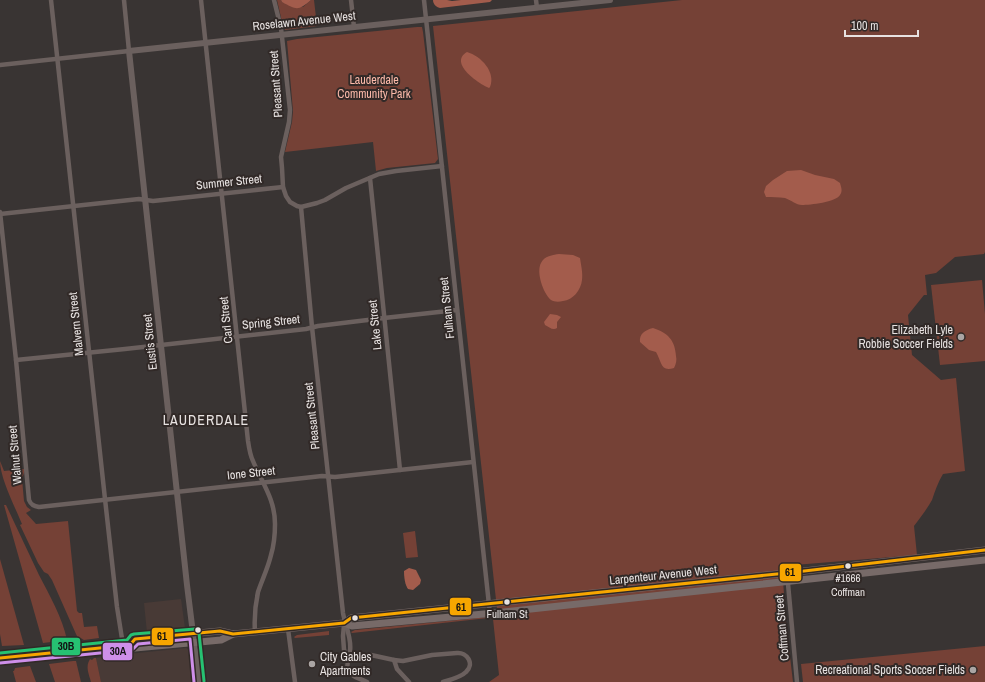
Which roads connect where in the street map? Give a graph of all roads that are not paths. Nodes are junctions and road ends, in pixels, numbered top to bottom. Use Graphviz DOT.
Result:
graph roads {
  1 [pos="51,0"];
  2 [pos="124,0"];
  3 [pos="201,0"];
  4 [pos="274,0"];
  5 [pos="351,0"];
  6 [pos="424,0"];
  7 [pos="536,0"];
  8 [pos="610,0"];
  9 [pos="537,8"];
  10 [pos="426,20"];
  11 [pos="354,27"];
  12 [pos="281,35"];
  13 [pos="205,43"];
  14 [pos="129,51"];
  15 [pos="57,58"];
  16 [pos="0,65"];
  17 [pos="442,166"];
  18 [pos="370,178"];
  19 [pos="283,187"];
  20 [pos="222,193"];
  21 [pos="145,200"];
  22 [pos="72,206"];
  23 [pos="301,207"];
  24 [pos="0,213"];
  25 [pos="457,310"];
  26 [pos="384,318"];
  27 [pos="312,327"];
  28 [pos="237,336"];
  29 [pos="161,345"];
  30 [pos="89,352"];
  31 [pos="16,360"];
  32 [pos="474,462"];
  33 [pos="400,470"];
  34 [pos="328,477"];
  35 [pos="263,482"];
  36 [pos="177,491"];
  37 [pos="105,499"];
  38 [pos="32,505"];
  39 [pos="985,550"];
  40 [pos="969,552"];
  41 [pos="985,560"];
  42 [pos="971,561"];
  43 [pos="787,573"];
  44 [pos="788,582"];
  45 [pos="489,604"];
  46 [pos="490,614"];
  47 [pos="344,623"];
  48 [pos="288,628"];
  49 [pos="255,632"];
  50 [pos="194,634"];
  51 [pos="233,634"];
  52 [pos="195,643"];
  53 [pos="126,645"];
  54 [pos="348,656"];
  55 [pos="0,658"];
  56 [pos="394,660"];
  57 [pos="200,682"];
  58 [pos="294,682"];
  59 [pos="366,682"];
  60 [pos="409,682"];
  61 [pos="442,682"];
  62 [pos="797,682"];
  1 -- 15 [label="street, Malvern Street"];
  2 -- 14 [label="street, Eustis Street"];
  3 -- 13 [label="street, Carl Street"];
  4 -- 12 [label="street, Pleasant Street"];
  5 -- 11 [label="street"];
  6 -- 10 [label="street, Fulham Street"];
  7 -- 9 [label="street"];
  8 -- 9 [label="street, Roselawn Avenue West"];
  9 -- 10 [label="street, Roselawn Avenue West"];
  10 -- 11 [label="street, Roselawn Avenue West"];
  10 -- 17 [label="street, Fulham Street"];
  11 -- 12 [label="street, Roselawn Avenue West"];
  12 -- 13 [label="street, Roselawn Avenue West"];
  12 -- 19 [label="street, Pleasant Street"];
  13 -- 14 [label="street, Roselawn Avenue West"];
  13 -- 20 [label="street, Carl Street"];
  14 -- 15 [label="street, Roselawn Avenue West"];
  14 -- 21 [label="street, Eustis Street"];
  15 -- 16 [label="street, Roselawn Avenue West"];
  15 -- 22 [label="street, Malvern Street"];
  17 -- 18 [label="street"];
  17 -- 25 [label="street, Fulham Street"];
  18 -- 23 [label="street"];
  18 -- 26 [label="street, Lake Street"];
  19 -- 20 [label="street, Summer Street"];
  19 -- 23 [label="street"];
  20 -- 21 [label="street, Summer Street"];
  20 -- 28 [label="street, Carl Street"];
  21 -- 22 [label="street, Summer Street"];
  21 -- 29 [label="street, Eustis Street"];
  22 -- 24 [label="street, Summer Street"];
  22 -- 30 [label="street, Malvern Street"];
  23 -- 27 [label="street, Pleasant Street"];
  24 -- 31 [label="street, Walnut Street"];
  25 -- 26 [label="street, Spring Street"];
  25 -- 32 [label="street, Fulham Street"];
  26 -- 27 [label="street, Spring Street"];
  26 -- 33 [label="street, Lake Street"];
  27 -- 28 [label="street, Spring Street"];
  27 -- 34 [label="street, Pleasant Street"];
  28 -- 29 [label="street, Spring Street"];
  28 -- 35 [label="street, Carl Street"];
  29 -- 30 [label="street, Spring Street"];
  29 -- 36 [label="street, Eustis Street"];
  30 -- 31 [label="street, Spring Street"];
  30 -- 37 [label="street, Malvern Street"];
  31 -- 38 [label="street, Walnut Street"];
  32 -- 33 [label="street, Ione Street"];
  32 -- 45 [label="street, Fulham Street"];
  33 -- 34 [label="street, Ione Street"];
  34 -- 35 [label="street, Ione Street"];
  34 -- 47 [label="street, Pleasant Street"];
  35 -- 36 [label="street, Ione Street"];
  35 -- 49 [label="street, Carl Street"];
  36 -- 37 [label="street, Ione Street"];
  36 -- 50 [label="street, Eustis Street"];
  37 -- 38 [label="street, Ione Street"];
  37 -- 53 [label="street, Malvern Street"];
  39 -- 40 [label="main road, Larpenteur Avenue West"];
  40 -- 42 [label="main road"];
  40 -- 43 [label="main road, Larpenteur Avenue West"];
  41 -- 42 [label="main road, Larpenteur Avenue West"];
  42 -- 44 [label="main road, Larpenteur Avenue West"];
  43 -- 44 [label="street, Coffman Street"];
  43 -- 45 [label="main road, Larpenteur Avenue West"];
  44 -- 46 [label="main road, Larpenteur Avenue West"];
  44 -- 62 [label="street, Coffman Street"];
  45 -- 46 [label="street, Fulham Street"];
  45 -- 47 [label="main road, Larpenteur Avenue West"];
  46 -- 47 [label="main road, Larpenteur Avenue West"];
  47 -- 48 [label="main road, Larpenteur Avenue West"];
  47 -- 54 [label="street, Pleasant Street"];
  48 -- 49 [label="main road, Larpenteur Avenue West"];
  48 -- 58 [label="street"];
  49 -- 51 [label="main road, Larpenteur Avenue West"];
  50 -- 51 [label="main road, Larpenteur Avenue West"];
  50 -- 52 [label="street, Eustis Street"];
  50 -- 53 [label="main road, Larpenteur Avenue West"];
  51 -- 52 [label="main road, Larpenteur Avenue West"];
  52 -- 53 [label="main road, Larpenteur Avenue West"];
  52 -- 57 [label="street, Eustis Street"];
  53 -- 55 [label="main road, Larpenteur Avenue West"];
  54 -- 56 [label="street"];
  54 -- 59 [label="street, Pleasant Street"];
  56 -- 60 [label="street"];
  56 -- 61 [label="street"];
}
